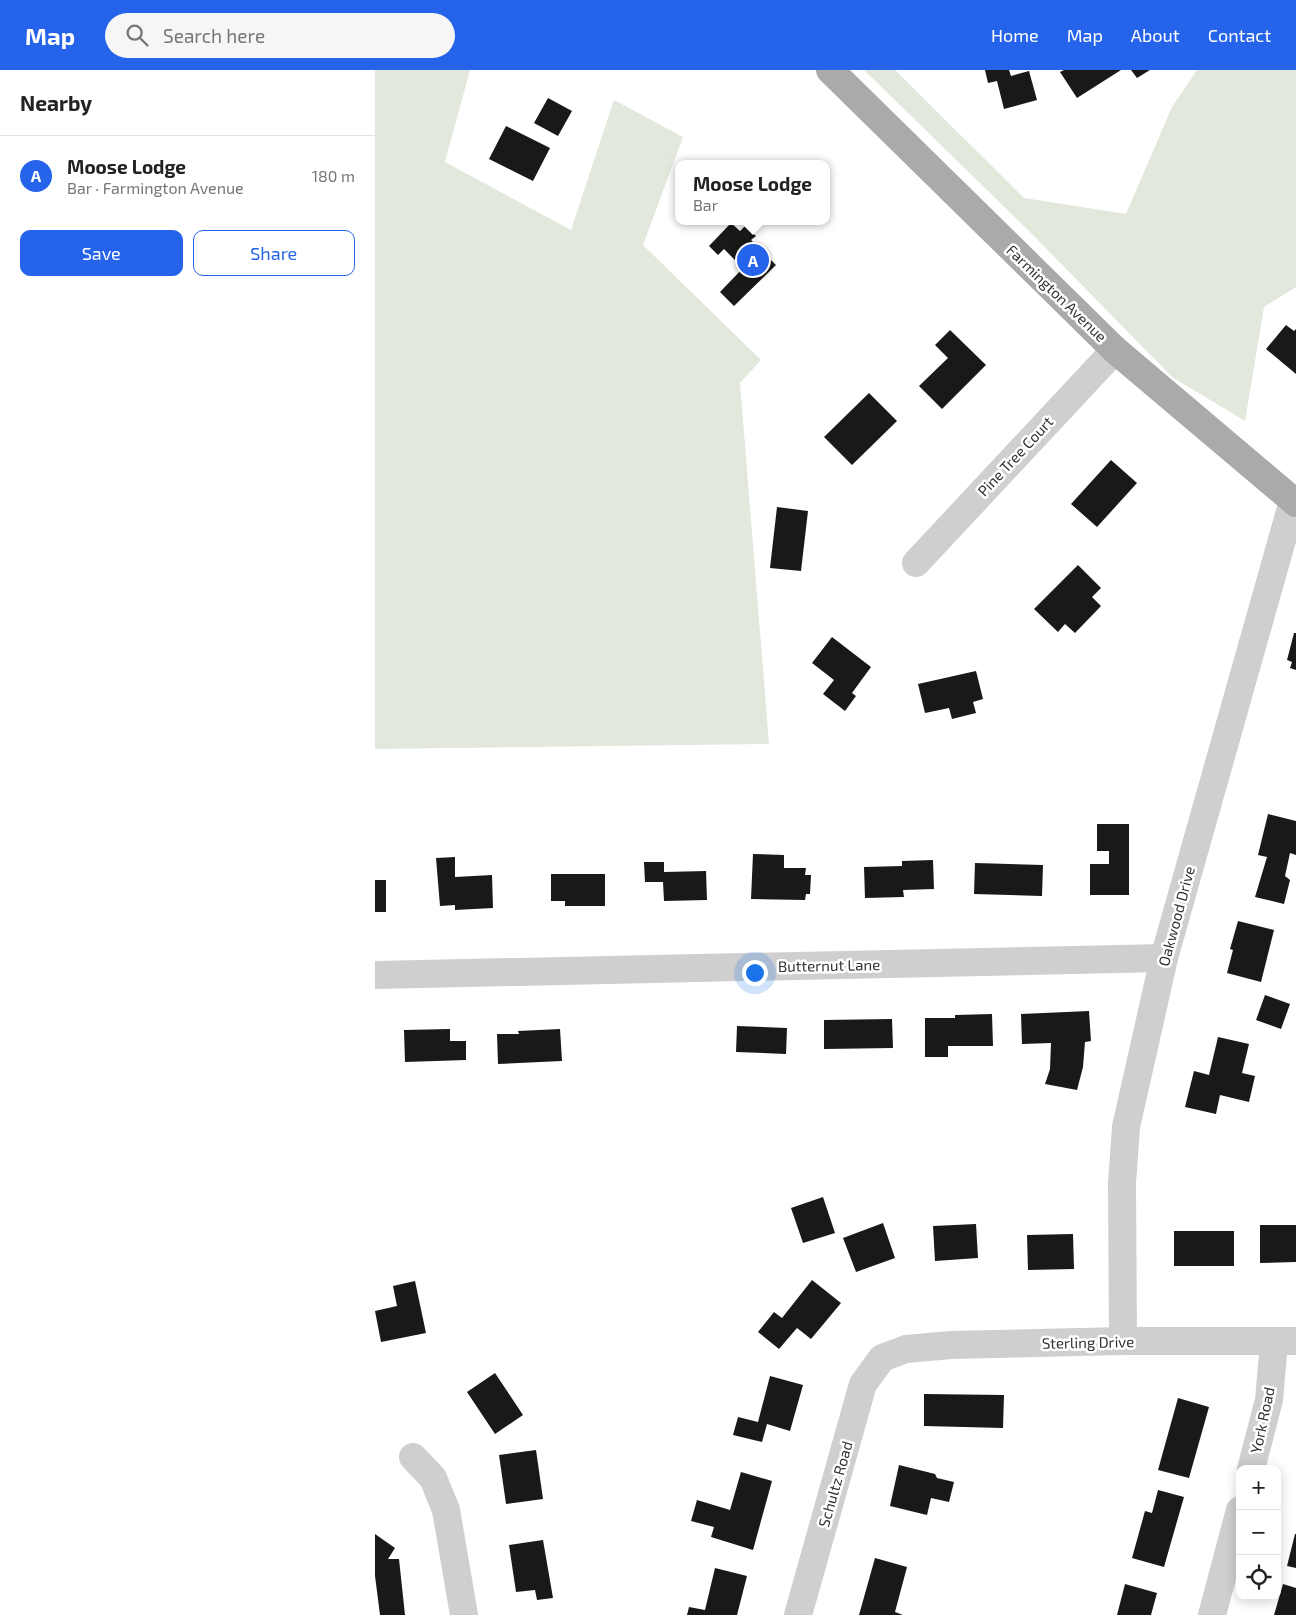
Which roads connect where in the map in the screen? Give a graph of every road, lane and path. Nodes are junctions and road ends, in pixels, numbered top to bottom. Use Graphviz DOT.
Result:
graph roads {
  1 [pos="830,70"];
  2 [pos="1115,350"];
  3 [pos="1294,502"];
  4 [pos="916,563"];
  5 [pos="1164,958"];
  6 [pos="375,975"];
  7 [pos="1123,1341"];
  8 [pos="1285,1342"];
  9 [pos="882,1358"];
  10 [pos="413,1457"];
  11 [pos="1252,1465"];
  12 [pos="1236,1525"];
  13 [pos="464,1615"];
  14 [pos="798,1615"];
  15 [pos="1212,1615"];
  1 -- 2 [label="main road, Farmington Avenue"];
  2 -- 3 [label="main road, Farmington Avenue"];
  2 -- 4 [label="street, Pine Tree Court"];
  3 -- 5 [label="street, Oakwood Drive"];
  5 -- 6 [label="street, Butternut Lane"];
  5 -- 7 [label="street, Oakwood Drive"];
  7 -- 8 [label="street, Sterling Drive"];
  7 -- 9 [label="street, Sterling Drive"];
  8 -- 11 [label="street, York Road"];
  9 -- 14 [label="street, Schultz Road"];
  10 -- 13 [label="street"];
  12 -- 15 [label="street"];
}
